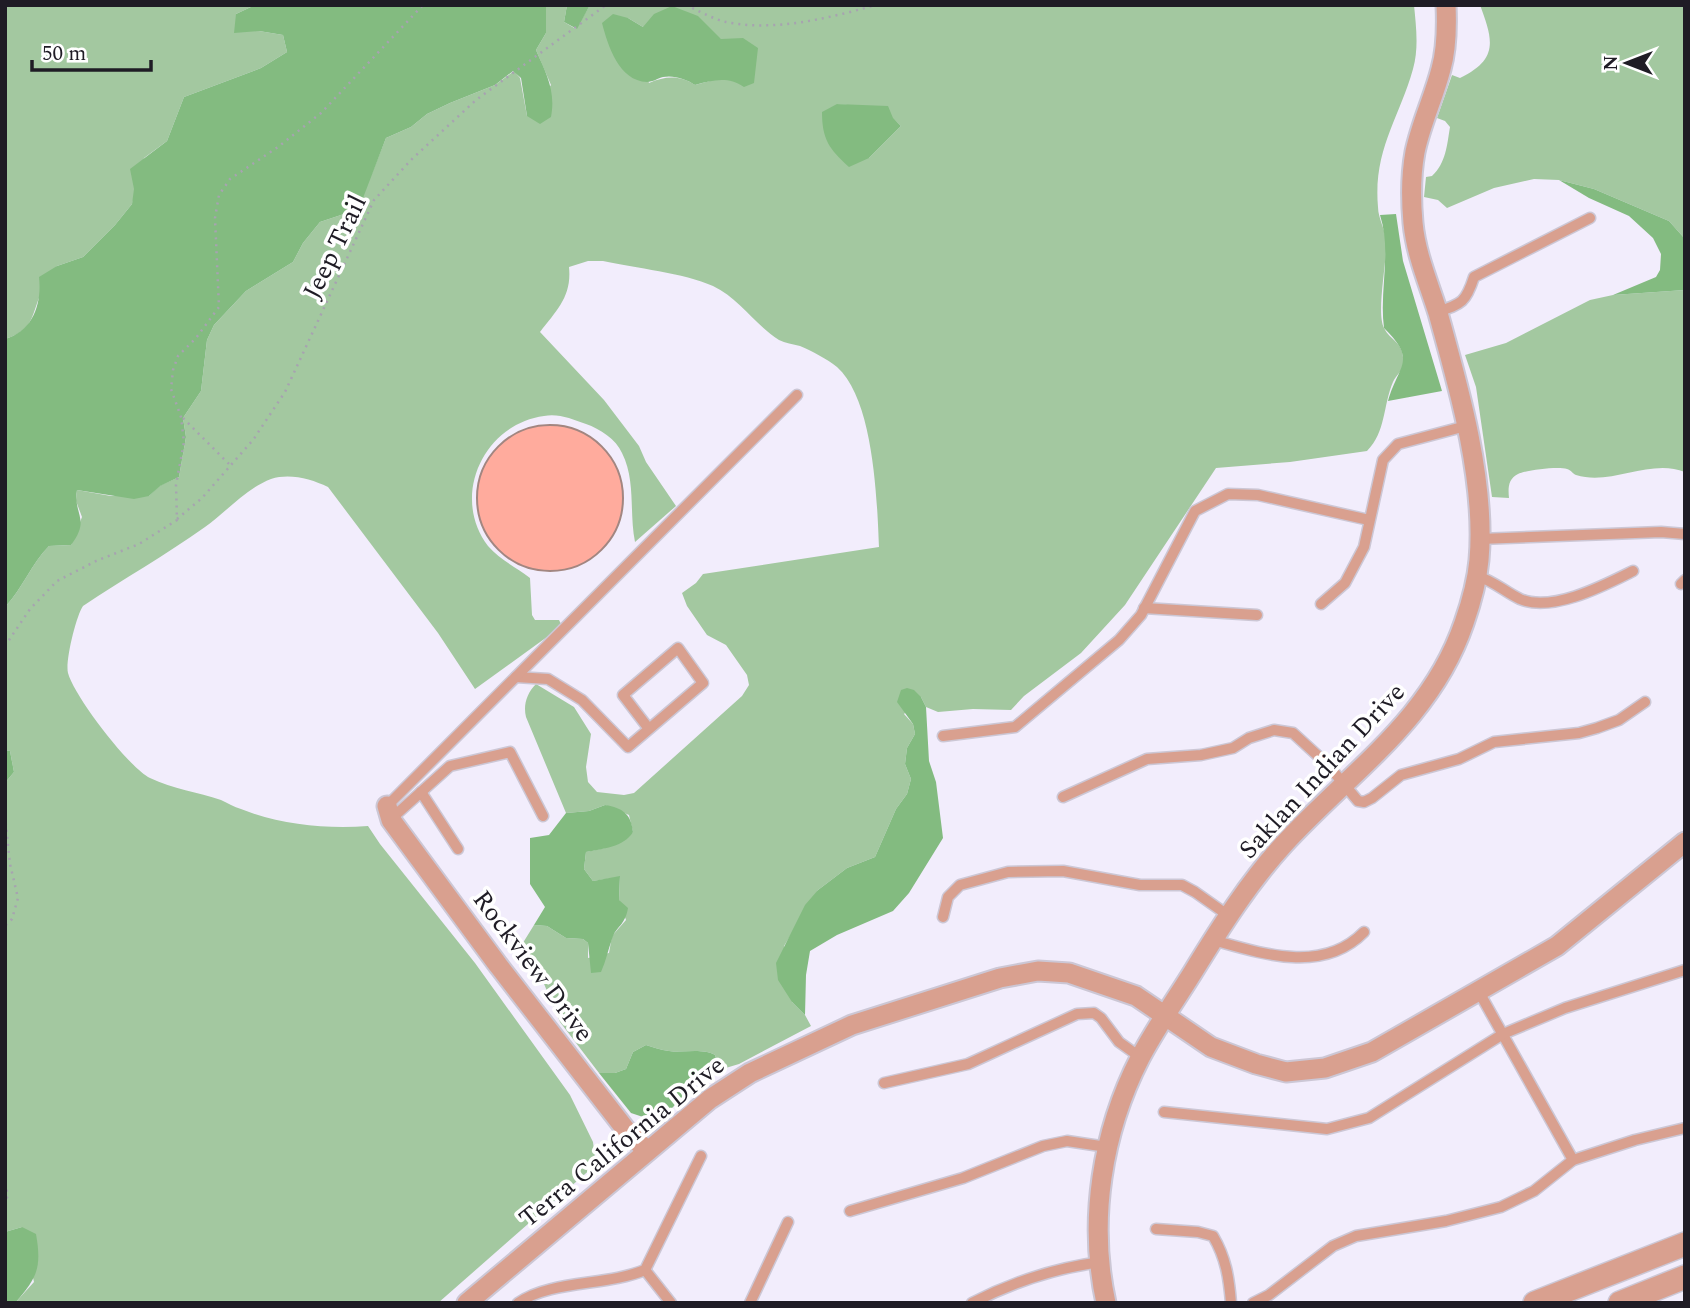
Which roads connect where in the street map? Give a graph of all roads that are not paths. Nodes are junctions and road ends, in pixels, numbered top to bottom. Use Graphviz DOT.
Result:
graph roads {
  1 [pos="1446,5"];
  2 [pos="1590,218"];
  3 [pos="1437,312"];
  4 [pos="797,395"];
  5 [pos="1465,426"];
  6 [pos="1369,520"];
  7 [pos="1685,534"];
  8 [pos="1480,539"];
  9 [pos="1633,571"];
  10 [pos="1477,576"];
  11 [pos="1321,604"];
  12 [pos="1144,608"];
  13 [pos="1257,615"];
  14 [pos="516,677"];
  15 [pos="1645,702"];
  16 [pos="649,729"];
  17 [pos="943,736"];
  18 [pos="1345,784"];
  19 [pos="421,792"];
  20 [pos="1063,797"];
  21 [pos="389,813"];
  22 [pos="543,816"];
  23 [pos="1685,842"];
  24 [pos="458,849"];
  25 [pos="1229,916"];
  26 [pos="943,917"];
  27 [pos="1364,932"];
  28 [pos="1213,940"];
  29 [pos="1685,970"];
  30 [pos="1479,992"];
  31 [pos="1165,1016"];
  32 [pos="1503,1034"];
  33 [pos="1140,1057"];
  34 [pos="884,1083"];
  35 [pos="1164,1112"];
  36 [pos="1685,1128"];
  37 [pos="1107,1147"];
  38 [pos="647,1151"];
  39 [pos="701,1156"];
  40 [pos="1573,1160"];
  41 [pos="850,1212"];
  42 [pos="788,1222"];
  43 [pos="1156,1229"];
  44 [pos="1685,1244"];
  45 [pos="1101,1262"];
  46 [pos="645,1270"];
  47 [pos="1685,1277"];
  48 [pos="467,1303"];
  49 [pos="518,1303"];
  50 [pos="671,1303"];
  51 [pos="750,1303"];
  52 [pos="972,1303"];
  53 [pos="1106,1303"];
  54 [pos="1231,1303"];
  55 [pos="1253,1303"];
  56 [pos="1535,1303"];
  57 [pos="1620,1303"];
  1 -- 3 [label="street, Saklan Indian Drive"];
  2 -- 3 [label="lane"];
  3 -- 5 [label="street, Saklan Indian Drive"];
  4 -- 14 [label="lane"];
  5 -- 6 [label="lane"];
  5 -- 8 [label="street, Saklan Indian Drive"];
  6 -- 11 [label="lane"];
  6 -- 12 [label="lane"];
  7 -- 8 [label="lane"];
  8 -- 10 [label="street, Saklan Indian Drive"];
  9 -- 10 [label="lane"];
  10 -- 18 [label="street, Saklan Indian Drive"];
  12 -- 13 [label="lane"];
  12 -- 17 [label="lane"];
  14 -- 16 [label="lane"];
  14 -- 21 [label="lane"];
  15 -- 18 [label="lane"];
  16 -- 16 [label="lane"];
  18 -- 20 [label="lane"];
  18 -- 25 [label="street, Saklan Indian Drive"];
  19 -- 21 [label="lane"];
  19 -- 22 [label="lane"];
  19 -- 24 [label="lane"];
  21 -- 38 [label="street, Rockview Drive"];
  23 -- 30 [label="street, Terra California Drive"];
  25 -- 26 [label="lane"];
  25 -- 28 [label="street, Saklan Indian Drive"];
  27 -- 28 [label="lane"];
  28 -- 31 [label="street, Saklan Indian Drive"];
  29 -- 32 [label="lane"];
  30 -- 31 [label="street, Terra California Drive"];
  30 -- 32 [label="lane"];
  31 -- 33 [label="street, Saklan Indian Drive"];
  31 -- 38 [label="street, Terra California Drive"];
  32 -- 35 [label="lane"];
  32 -- 40 [label="lane"];
  33 -- 34 [label="lane"];
  33 -- 37 [label="street, Saklan Indian Drive"];
  36 -- 40 [label="lane"];
  37 -- 41 [label="lane"];
  37 -- 45 [label="street, Saklan Indian Drive"];
  38 -- 48 [label="street, Terra California Drive"];
  39 -- 46 [label="lane"];
  40 -- 55 [label="lane"];
  42 -- 51 [label="lane"];
  43 -- 54 [label="lane"];
  44 -- 56 [label="street"];
  45 -- 52 [label="lane"];
  45 -- 53 [label="street, Saklan Indian Drive"];
  46 -- 49 [label="lane"];
  46 -- 50 [label="lane"];
  47 -- 57 [label="street"];
}
